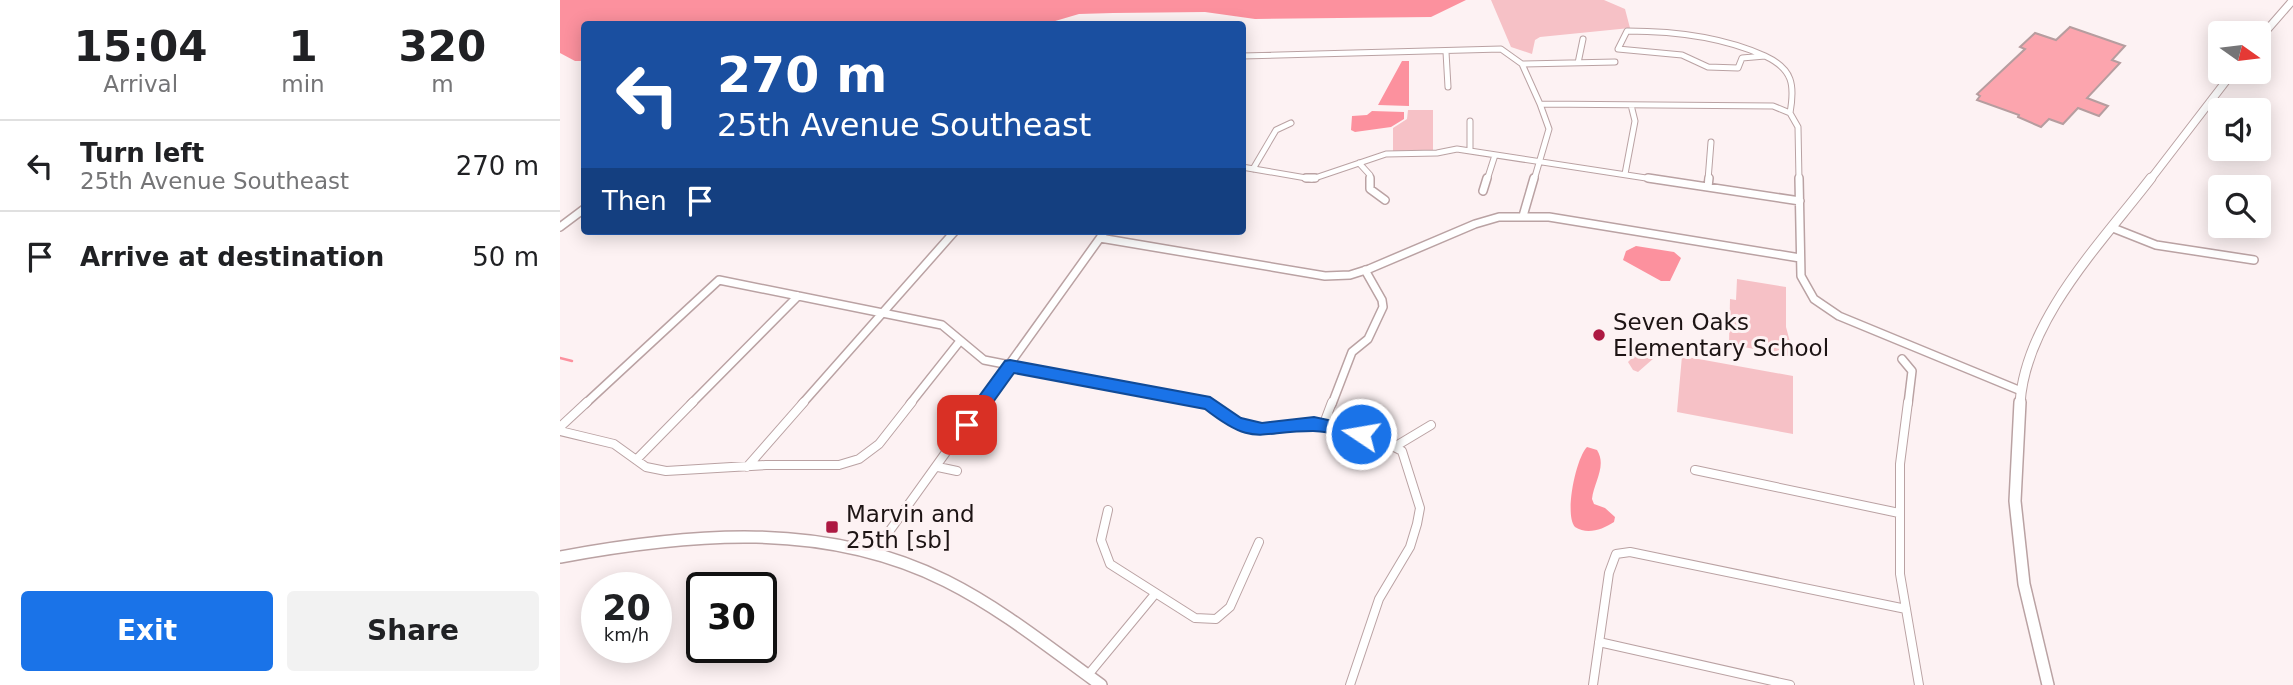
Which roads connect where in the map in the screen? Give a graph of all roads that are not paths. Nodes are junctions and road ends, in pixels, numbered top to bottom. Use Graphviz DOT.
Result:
graph roads {
  1 [pos="2293,0"];
  2 [pos="2272,24"];
  3 [pos="1583,39"];
  4 [pos="1446,52"];
  5 [pos="1246,56"];
  6 [pos="1766,56"];
  7 [pos="1615,62"];
  8 [pos="1577,63"];
  9 [pos="1522,64"];
  10 [pos="2224,84"];
  11 [pos="1448,87"];
  12 [pos="1540,104"];
  13 [pos="1632,105"];
  14 [pos="1790,113"];
  15 [pos="1470,121"];
  16 [pos="1291,123"];
  17 [pos="1711,142"];
  18 [pos="1470,151"];
  19 [pos="1495,155"];
  20 [pos="1539,161"];
  21 [pos="1359,163"];
  22 [pos="1246,168"];
  23 [pos="1253,169"];
  24 [pos="1625,174"];
  25 [pos="1708,187"];
  26 [pos="1483,191"];
  27 [pos="1385,200"];
  28 [pos="1800,201"];
  29 [pos="581,211"];
  30 [pos="1522,216"];
  31 [pos="560,227"];
  32 [pos="2113,228"];
  33 [pos="951,235"];
  34 [pos="1103,235"];
  35 [pos="1800,258"];
  36 [pos="2254,260"];
  37 [pos="1365,270"];
  38 [pos="798,296"];
  39 [pos="882,314"];
  40 [pos="960,341"];
  41 [pos="1902,359"];
  42 [pos="1010,366"];
  43 [pos="2021,391"];
  44 [pos="1431,425"];
  45 [pos="1323,426"];
  46 [pos="560,429"];
  47 [pos="1396,446"];
  48 [pos="637,459"];
  49 [pos="938,467"];
  50 [pos="746,468"];
  51 [pos="1695,470"];
  52 [pos="957,471"];
  53 [pos="1108,510"];
  54 [pos="1899,513"];
  55 [pos="1259,542"];
  56 [pos="873,554"];
  57 [pos="560,557"];
  58 [pos="1155,594"];
  59 [pos="1906,609"];
  60 [pos="1599,642"];
  61 [pos="1088,675"];
  62 [pos="1101,685"];
  63 [pos="1350,685"];
  64 [pos="1593,685"];
  65 [pos="1790,685"];
  66 [pos="1919,685"];
  67 [pos="2048,685"];
  1 -- 2 [label="street"];
  3 -- 8 [label="street"];
  4 -- 5 [label="street"];
  4 -- 9 [label="street"];
  4 -- 11 [label="street"];
  6 -- 6 [label="street"];
  6 -- 14 [label="street"];
  7 -- 8 [label="street"];
  8 -- 9 [label="street"];
  9 -- 12 [label="street"];
  10 -- 32 [label="street"];
  12 -- 13 [label="street"];
  12 -- 20 [label="street"];
  13 -- 14 [label="street"];
  13 -- 24 [label="street"];
  14 -- 28 [label="street"];
  15 -- 18 [label="street"];
  16 -- 23 [label="street"];
  17 -- 25 [label="street"];
  18 -- 19 [label="street"];
  18 -- 21 [label="street"];
  19 -- 20 [label="street"];
  19 -- 26 [label="street"];
  20 -- 24 [label="street"];
  20 -- 30 [label="street"];
  21 -- 23 [label="street"];
  21 -- 27 [label="street"];
  22 -- 23 [label="street"];
  24 -- 25 [label="street"];
  25 -- 28 [label="street"];
  28 -- 35 [label="street"];
  29 -- 31 [label="street"];
  30 -- 35 [label="street"];
  30 -- 37 [label="street"];
  32 -- 36 [label="street"];
  32 -- 43 [label="street"];
  33 -- 39 [label="street"];
  34 -- 37 [label="street"];
  34 -- 42 [label="street"];
  35 -- 43 [label="street"];
  37 -- 45 [label="street"];
  38 -- 39 [label="street"];
  38 -- 46 [label="street"];
  38 -- 48 [label="street"];
  39 -- 40 [label="street"];
  39 -- 50 [label="street"];
  40 -- 42 [label="street"];
  40 -- 50 [label="street"];
  41 -- 54 [label="street"];
  42 -- 45 [label="street"];
  42 -- 49 [label="street"];
  43 -- 67 [label="street"];
  44 -- 47 [label="street"];
  45 -- 47 [label="street"];
  46 -- 48 [label="street"];
  47 -- 63 [label="street"];
  48 -- 50 [label="street"];
  49 -- 52 [label="street"];
  49 -- 56 [label="street"];
  51 -- 54 [label="street"];
  53 -- 58 [label="street"];
  54 -- 59 [label="street"];
  55 -- 58 [label="street"];
  56 -- 57 [label="street"];
  56 -- 61 [label="street"];
  58 -- 61 [label="street"];
  59 -- 60 [label="street"];
  59 -- 66 [label="street"];
  60 -- 64 [label="street"];
  60 -- 65 [label="street"];
  61 -- 62 [label="street"];
}
